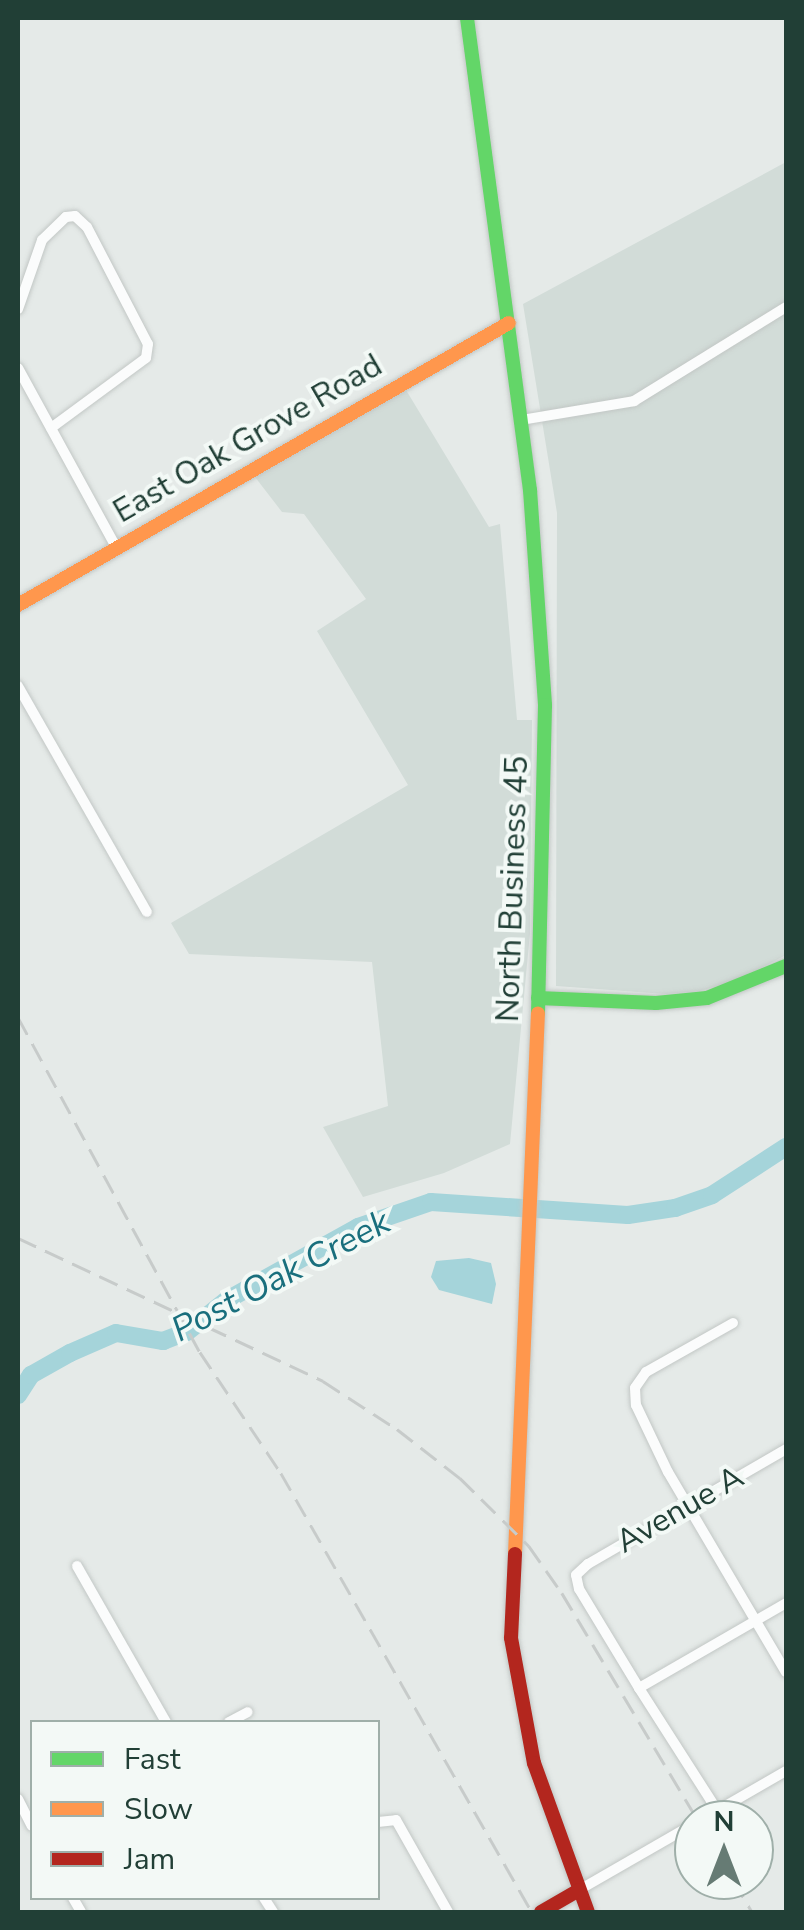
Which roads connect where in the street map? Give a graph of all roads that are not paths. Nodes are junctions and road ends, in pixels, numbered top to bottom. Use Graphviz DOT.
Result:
graph roads {
  1 [pos="467,18"];
  2 [pos="786,307"];
  3 [pos="18,309"];
  4 [pos="509,323"];
  5 [pos="18,368"];
  6 [pos="521,420"];
  7 [pos="51,428"];
  8 [pos="116,548"];
  9 [pos="18,605"];
  10 [pos="18,686"];
  11 [pos="147,912"];
  12 [pos="786,966"];
  13 [pos="538,998"];
  14 [pos="733,1324"];
  15 [pos="786,1449"];
  16 [pos="687,1505"];
  17 [pos="78,1566"];
  18 [pos="786,1603"];
  19 [pos="757,1620"];
  20 [pos="786,1672"];
  21 [pos="638,1688"];
  22 [pos="248,1712"];
  23 [pos="165,1720"];
  24 [pos="232,1720"];
  25 [pos="786,1771"];
  26 [pos="18,1799"];
  27 [pos="711,1800"];
  28 [pos="735,1800"];
  29 [pos="30,1822"];
  30 [pos="380,1822"];
  31 [pos="674,1835"];
  32 [pos="579,1890"];
  33 [pos="448,1912"];
  34 [pos="541,1912"];
  35 [pos="588,1912"];
  1 -- 4 [label="main road, North Business 45"];
  2 -- 6 [label="street"];
  3 -- 7 [label="street"];
  4 -- 6 [label="main road, North Business 45"];
  4 -- 8 [label="main road, East Oak Grove Road"];
  5 -- 7 [label="street"];
  6 -- 13 [label="main road, North Business 45"];
  7 -- 8 [label="street"];
  8 -- 9 [label="main road, East Oak Grove Road"];
  10 -- 11 [label="street"];
  12 -- 13 [label="main road"];
  13 -- 32 [label="main road, North Business 45"];
  14 -- 16 [label="street"];
  15 -- 16 [label="street, Avenue A"];
  16 -- 19 [label="street"];
  16 -- 21 [label="street, Avenue A"];
  17 -- 23 [label="street"];
  18 -- 19 [label="street"];
  19 -- 20 [label="street"];
  19 -- 21 [label="street"];
  21 -- 27 [label="street"];
  22 -- 24 [label="street"];
  25 -- 28 [label="street"];
  26 -- 29 [label="street"];
  30 -- 33 [label="street"];
  31 -- 32 [label="street"];
  32 -- 34 [label="main road"];
  32 -- 35 [label="main road, North Business 45"];
}
